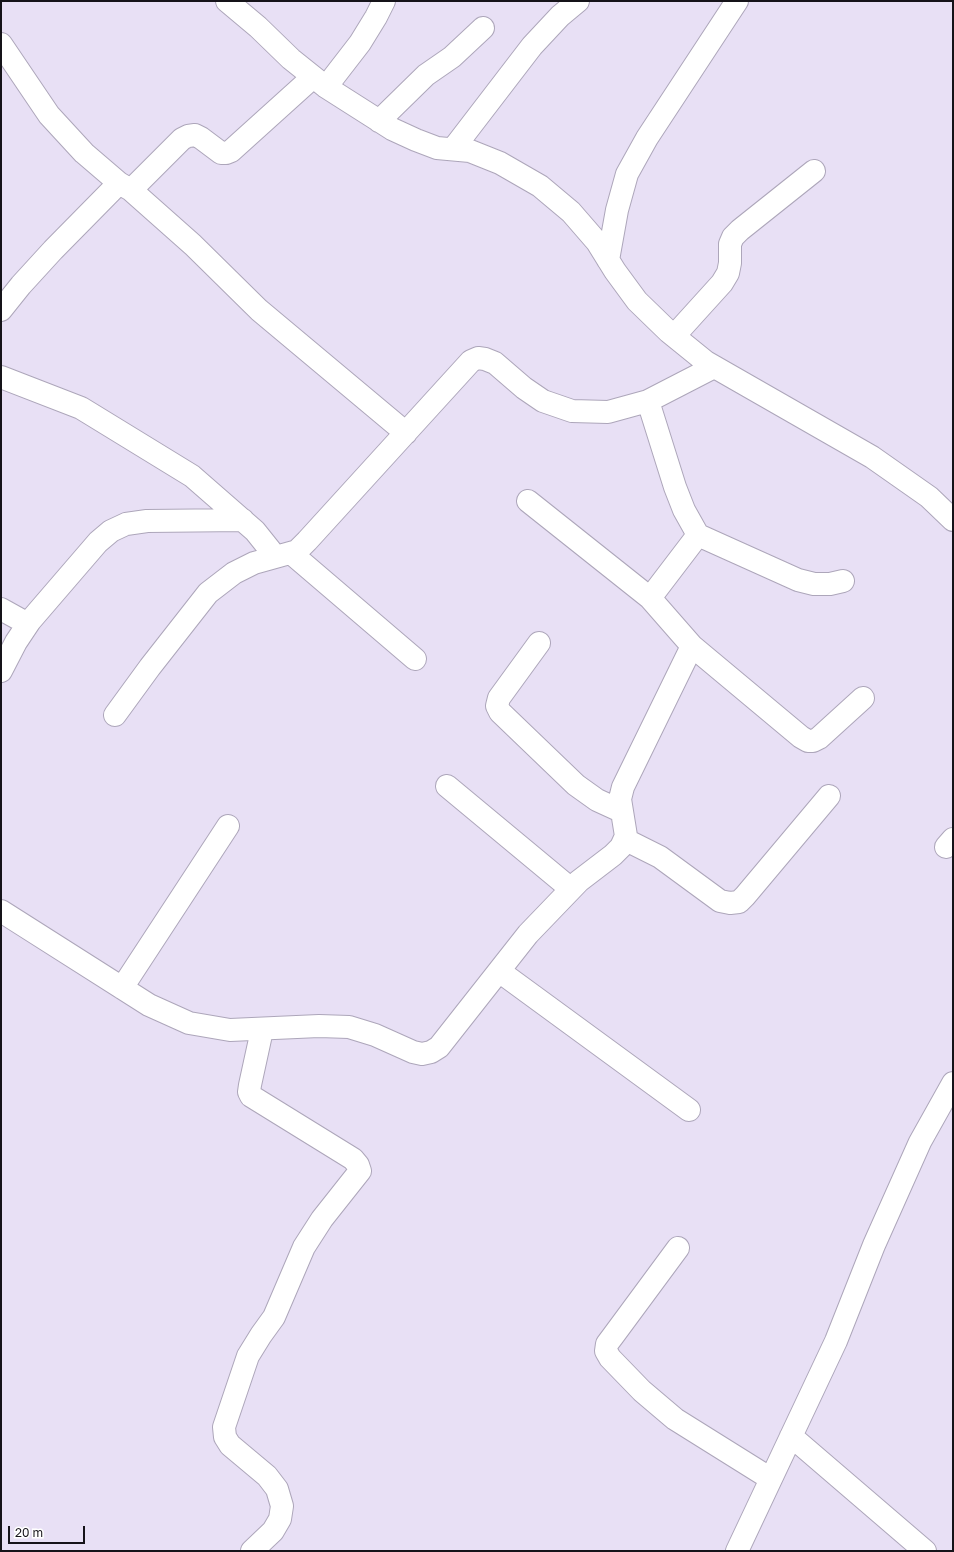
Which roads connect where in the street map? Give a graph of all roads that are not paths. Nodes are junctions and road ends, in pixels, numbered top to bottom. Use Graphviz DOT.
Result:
graph roads {
  1 [pos="227,1"];
  2 [pos="384,1"];
  3 [pos="578,1"];
  4 [pos="737,1"];
  5 [pos="483,28"];
  6 [pos="1,44"];
  7 [pos="320,82"];
  8 [pos="378,121"];
  9 [pos="453,149"];
  10 [pos="814,171"];
  11 [pos="125,186"];
  12 [pos="608,260"];
  13 [pos="1,310"];
  14 [pos="674,336"];
  15 [pos="714,367"];
  16 [pos="1,377"];
  17 [pos="648,401"];
  18 [pos="406,433"];
  19 [pos="528,501"];
  20 [pos="243,520"];
  21 [pos="953,520"];
  22 [pos="698,535"];
  23 [pos="283,554"];
  24 [pos="843,581"];
  25 [pos="650,598"];
  26 [pos="1,608"];
  27 [pos="28,624"];
  28 [pos="539,643"];
  29 [pos="692,646"];
  30 [pos="415,659"];
  31 [pos="1,671"];
  32 [pos="863,698"];
  33 [pos="115,715"];
  34 [pos="447,786"];
  35 [pos="828,796"];
  36 [pos="621,811"];
  37 [pos="228,826"];
  38 [pos="624,841"];
  39 [pos="571,889"];
  40 [pos="1,911"];
  41 [pos="499,971"];
  42 [pos="122,988"];
  43 [pos="262,1030"];
  44 [pos="953,1083"];
  45 [pos="689,1110"];
  46 [pos="678,1248"];
  47 [pos="791,1436"];
  48 [pos="771,1479"];
  49 [pos="252,1551"];
  50 [pos="737,1551"];
  51 [pos="925,1551"];
  1 -- 7 [label="street"];
  2 -- 7 [label="street"];
  3 -- 9 [label="street"];
  4 -- 12 [label="street"];
  5 -- 8 [label="street"];
  6 -- 11 [label="street"];
  7 -- 8 [label="street"];
  7 -- 11 [label="street"];
  8 -- 9 [label="street"];
  9 -- 12 [label="street"];
  10 -- 14 [label="street"];
  11 -- 13 [label="street"];
  11 -- 18 [label="street"];
  12 -- 14 [label="street"];
  14 -- 15 [label="street"];
  15 -- 17 [label="street"];
  15 -- 21 [label="street"];
  16 -- 20 [label="street"];
  17 -- 18 [label="street"];
  17 -- 22 [label="street"];
  18 -- 23 [label="street"];
  19 -- 25 [label="street"];
  20 -- 23 [label="street"];
  20 -- 27 [label="street"];
  22 -- 24 [label="street"];
  22 -- 25 [label="street"];
  23 -- 30 [label="street"];
  23 -- 33 [label="street"];
  25 -- 29 [label="street"];
  26 -- 27 [label="street"];
  27 -- 31 [label="street"];
  28 -- 36 [label="street"];
  29 -- 32 [label="street"];
  29 -- 36 [label="street"];
  34 -- 39 [label="street"];
  35 -- 38 [label="street"];
  36 -- 38 [label="street"];
  37 -- 42 [label="street"];
  38 -- 39 [label="street"];
  39 -- 41 [label="street"];
  40 -- 42 [label="street"];
  41 -- 43 [label="street"];
  41 -- 45 [label="street"];
  42 -- 43 [label="street"];
  43 -- 49 [label="street"];
  44 -- 47 [label="street"];
  46 -- 48 [label="street"];
  47 -- 48 [label="street"];
  47 -- 51 [label="street"];
  48 -- 50 [label="street"];
}
